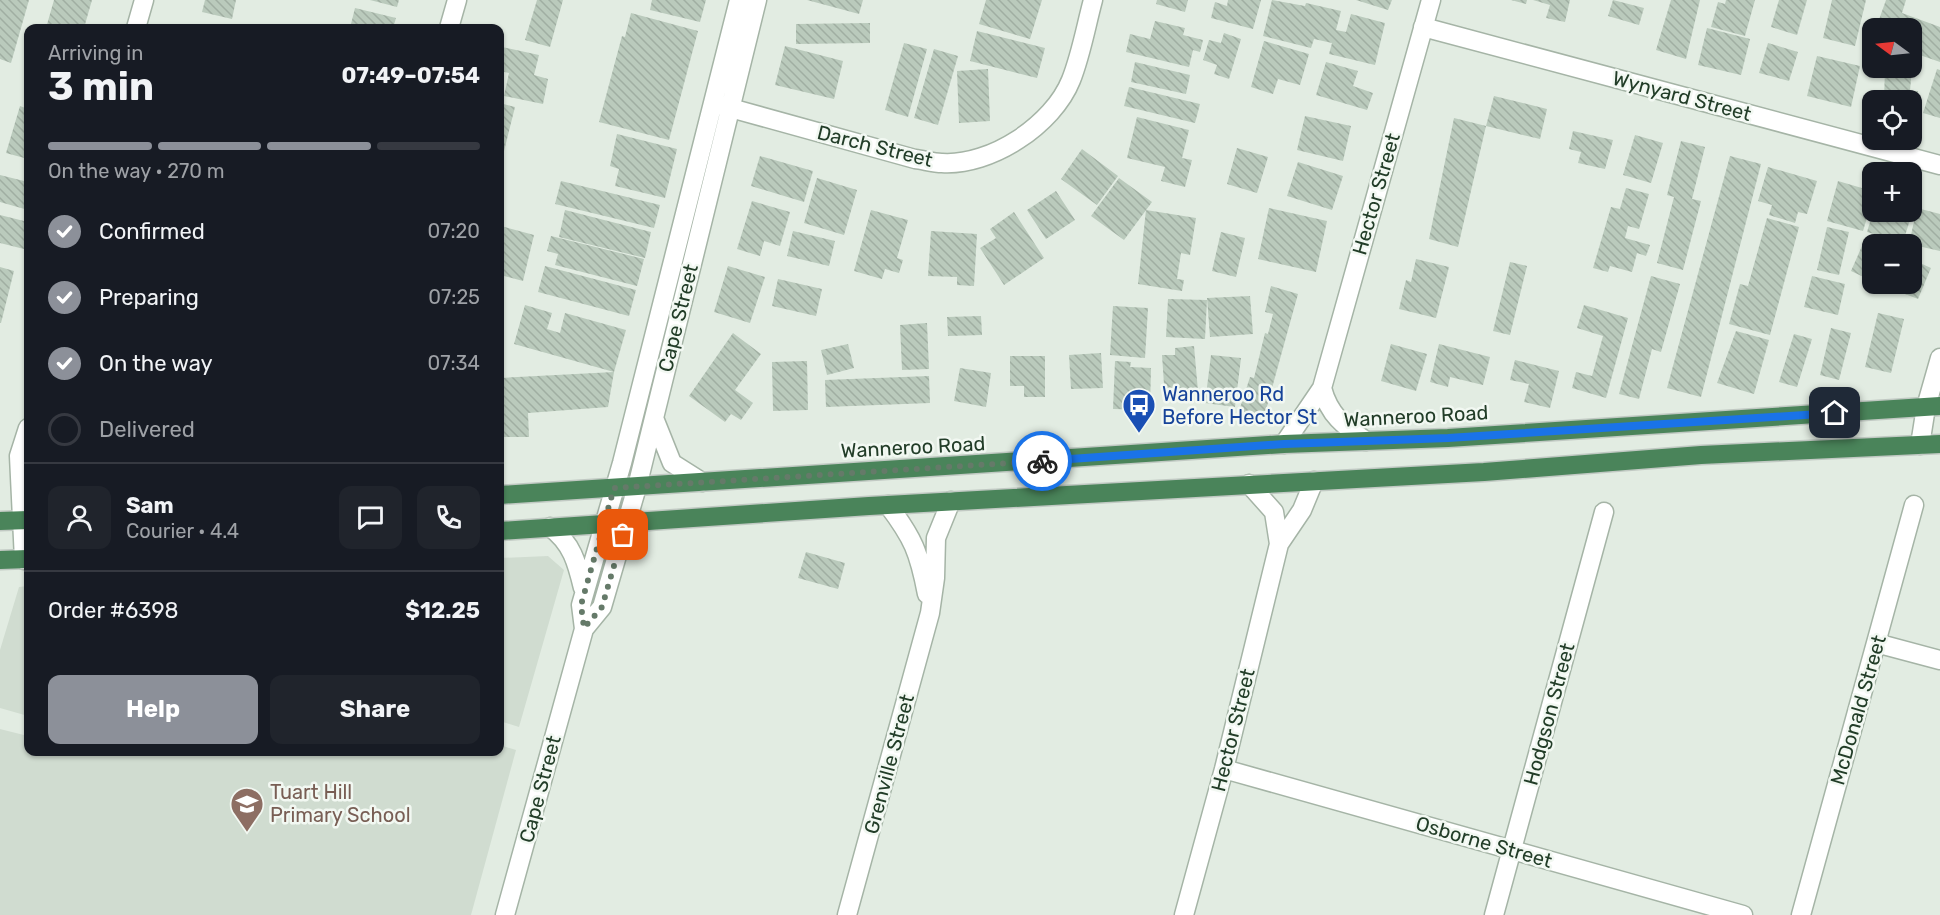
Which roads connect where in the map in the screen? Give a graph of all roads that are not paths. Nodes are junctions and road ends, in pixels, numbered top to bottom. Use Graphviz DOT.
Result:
graph roads {
  1 [pos="144,0"];
  2 [pos="457,0"];
  3 [pos="740,0"];
  4 [pos="757,0"];
  5 [pos="1093,0"];
  6 [pos="1431,0"];
  7 [pos="137,24"];
  8 [pos="450,24"];
  9 [pos="1423,27"];
  10 [pos="711,103"];
  11 [pos="730,108"];
  12 [pos="1940,165"];
  13 [pos="1940,358"];
  14 [pos="1322,388"];
  15 [pos="1933,406"];
  16 [pos="654,418"];
  17 [pos="24,440"];
  18 [pos="1366,441"];
  19 [pos="1935,441"];
  20 [pos="1284,444"];
  21 [pos="1314,481"];
  22 [pos="702,482"];
  23 [pos="1249,484"];
  24 [pos="638,487"];
  25 [pos="614,488"];
  26 [pos="504,495"];
  27 [pos="951,501"];
  28 [pos="888,505"];
  29 [pos="1914,505"];
  30 [pos="24,509"];
  31 [pos="1604,512"];
  32 [pos="24,520"];
  33 [pos="0,521"];
  34 [pos="626,523"];
  35 [pos="603,525"];
  36 [pos="550,527"];
  37 [pos="504,531"];
  38 [pos="1279,544"];
  39 [pos="0,560"];
  40 [pos="24,560"];
  41 [pos="584,595"];
  42 [pos="930,613"];
  43 [pos="584,628"];
  44 [pos="1876,643"];
  45 [pos="1940,660"];
  46 [pos="1224,769"];
  47 [pos="1512,849"];
  48 [pos="506,915"];
  49 [pos="847,915"];
  50 [pos="1184,915"];
  51 [pos="1494,915"];
  52 [pos="1743,915"];
  53 [pos="1801,915"];
  1 -- 7 [label="street"];
  2 -- 8 [label="street"];
  3 -- 10 [label="street, Cape Street"];
  4 -- 11 [label="street, Cape Street"];
  5 -- 11 [label="street, Darch Street"];
  6 -- 9 [label="street, Hector Street"];
  9 -- 12 [label="street, Wynyard Street"];
  9 -- 14 [label="street, Hector Street"];
  10 -- 11 [label="street, Darch Street"];
  10 -- 25 [label="street, Cape Street"];
  11 -- 16 [label="street, Cape Street"];
  13 -- 15 [label="street"];
  14 -- 18 [label="street"];
  14 -- 20 [label="street, Hector Street"];
  15 -- 18 [label="highway, Wanneroo Road"];
  15 -- 19 [label="street"];
  16 -- 22 [label="street"];
  16 -- 24 [label="street, Cape Street"];
  17 -- 30 [label="street"];
  18 -- 20 [label="highway, Wanneroo Road"];
  19 -- 21 [label="highway"];
  20 -- 22 [label="highway, Wanneroo Road"];
  21 -- 23 [label="highway"];
  21 -- 38 [label="street, Hector Street"];
  22 -- 24 [label="highway, Wanneroo Road"];
  23 -- 27 [label="highway"];
  23 -- 38 [label="street, Hector Street"];
  24 -- 25 [label="highway, Wanneroo Road"];
  24 -- 34 [label="street, Cape Street"];
  25 -- 26 [label="highway, Wanneroo Road"];
  25 -- 35 [label="street, Cape Street"];
  27 -- 28 [label="highway"];
  27 -- 42 [label="street, Grenville Street"];
  28 -- 34 [label="highway"];
  28 -- 42 [label="street, Grenville Street"];
  29 -- 44 [label="street, McDonald Street"];
  31 -- 47 [label="street, Hodgson Street"];
  32 -- 33 [label="highway"];
  34 -- 35 [label="highway"];
  34 -- 43 [label="street, Cape Street"];
  35 -- 36 [label="highway"];
  35 -- 41 [label="street, Cape Street"];
  36 -- 37 [label="highway"];
  36 -- 41 [label="street"];
  38 -- 46 [label="street, Hector Street"];
  39 -- 40 [label="highway"];
  41 -- 43 [label="street, Cape Street"];
  42 -- 49 [label="street, Grenville Street"];
  43 -- 48 [label="street, Cape Street"];
  44 -- 45 [label="street"];
  44 -- 53 [label="street, McDonald Street"];
  46 -- 47 [label="street, Osborne Street"];
  46 -- 50 [label="street, Hector Street"];
  47 -- 51 [label="street, Hodgson Street"];
  47 -- 52 [label="street, Osborne Street"];
}
